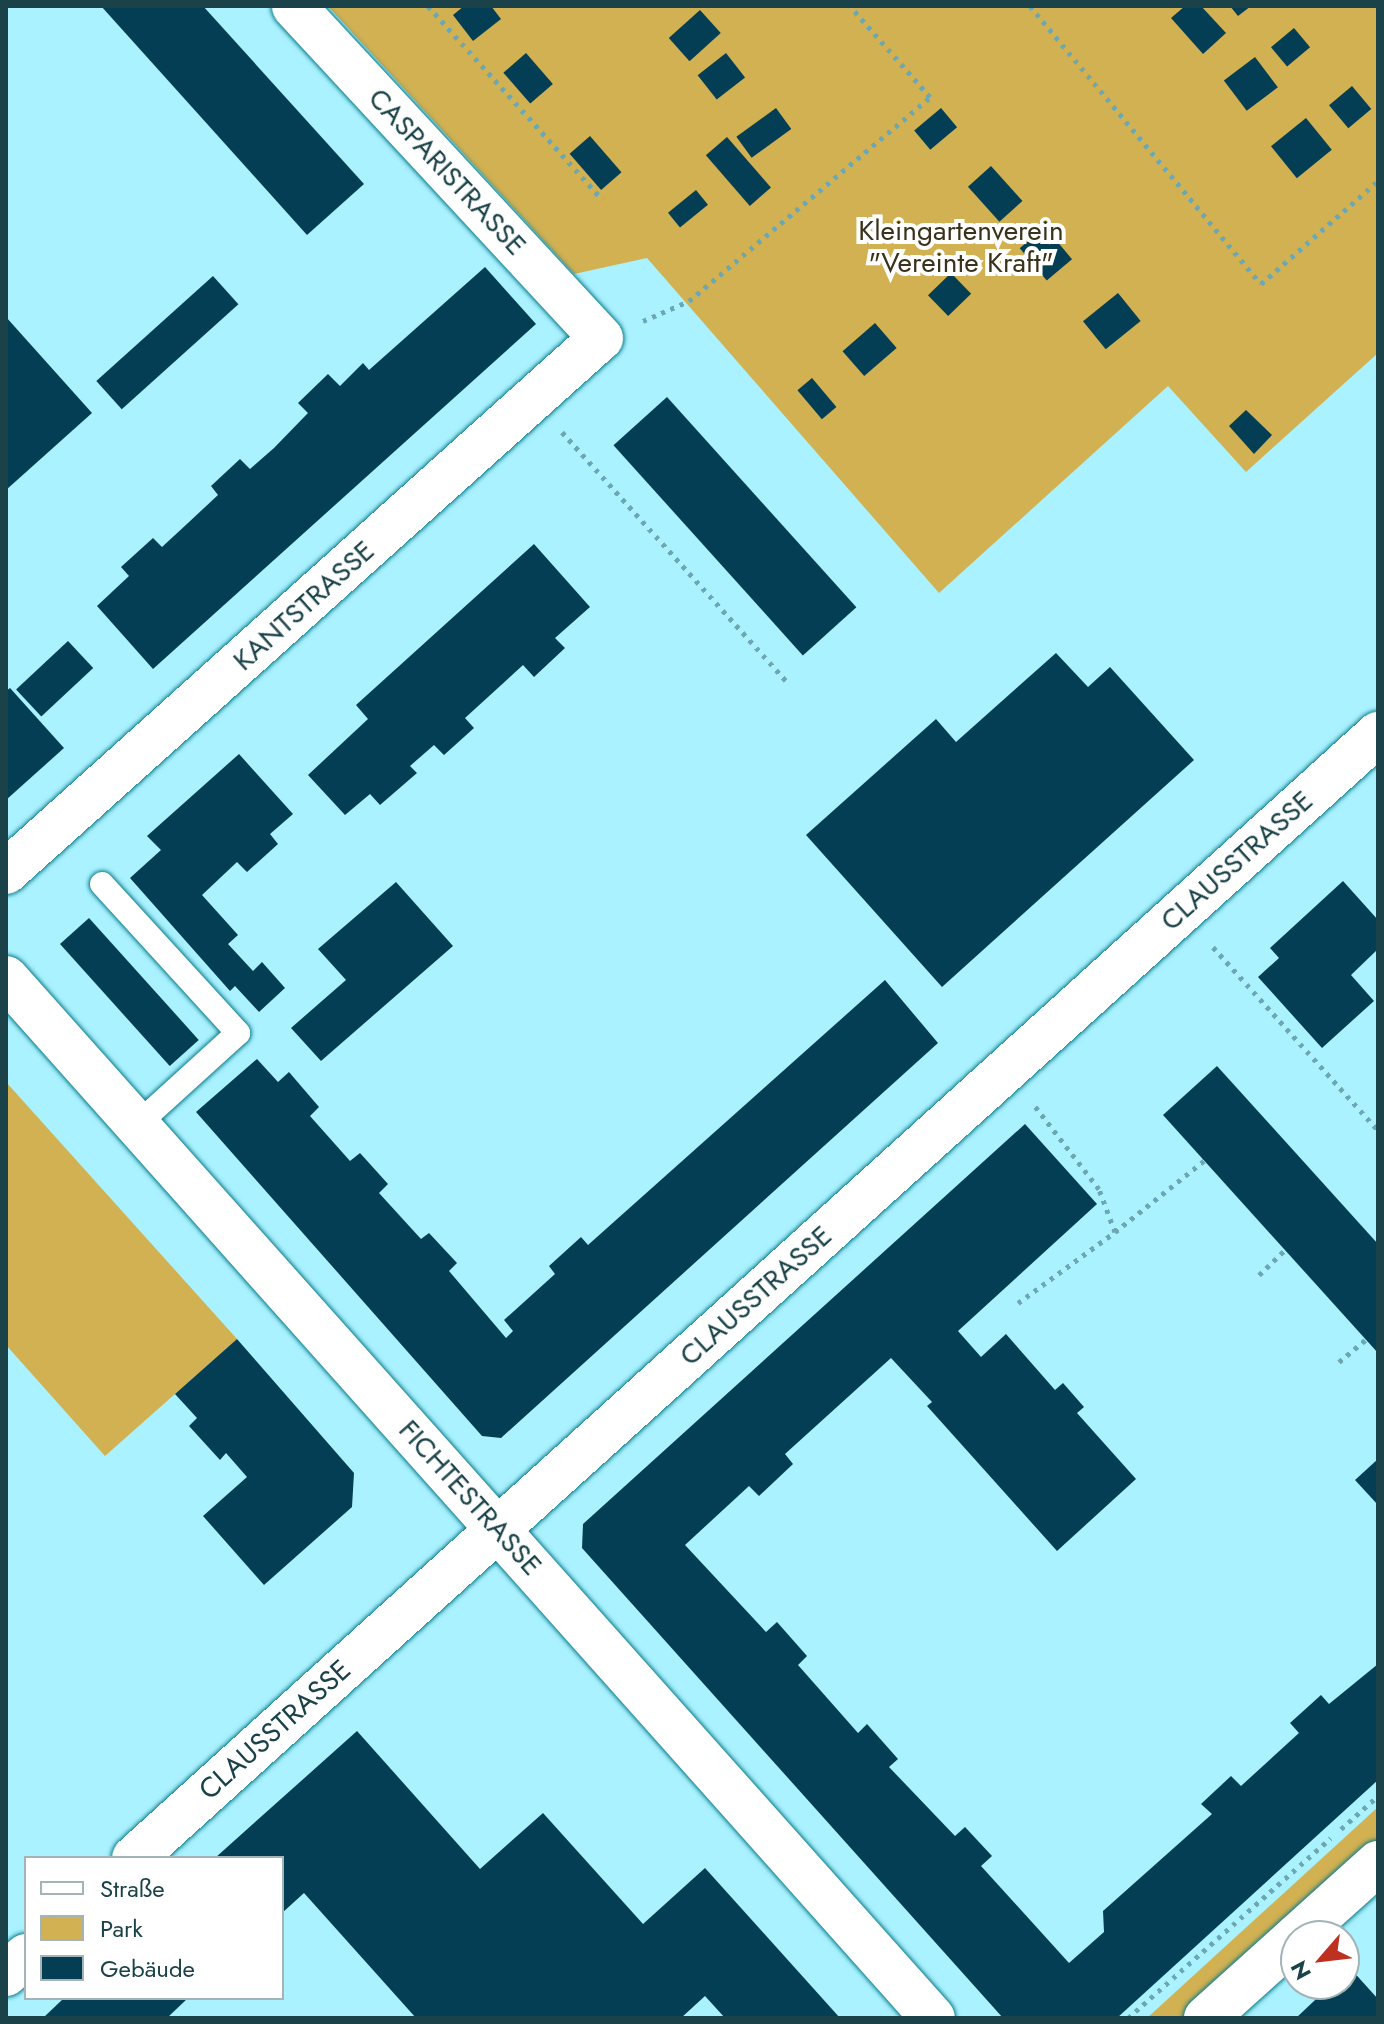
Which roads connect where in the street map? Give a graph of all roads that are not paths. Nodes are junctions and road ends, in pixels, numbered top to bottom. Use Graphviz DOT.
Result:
graph roads {
  1 [pos="294,6"];
  2 [pos="601,338"];
  3 [pos="1378,734"];
  4 [pos="6,872"];
  5 [pos="102,884"];
  6 [pos="6,978"];
  7 [pos="137,1125"];
  8 [pos="498,1529"];
  9 [pos="136,1856"];
  10 [pos="1378,1863"];
  11 [pos="1314,1920"];
  12 [pos="1280,1951"];
  13 [pos="24,1958"];
  14 [pos="6,1974"];
  15 [pos="933,2018"];
  16 [pos="1206,2018"];
  1 -- 2 [label="street, CASPARISTRASSE"];
  2 -- 4 [label="street, KANTSTRASSE"];
  3 -- 8 [label="street, CLAUSSTRASSE"];
  5 -- 7 [label="lane"];
  6 -- 7 [label="street, FICHTESTRASSE"];
  7 -- 8 [label="street, FICHTESTRASSE"];
  8 -- 9 [label="street, CLAUSSTRASSE"];
  8 -- 15 [label="street, FICHTESTRASSE"];
  10 -- 11 [label="street"];
  12 -- 16 [label="street"];
  13 -- 14 [label="street"];
}
